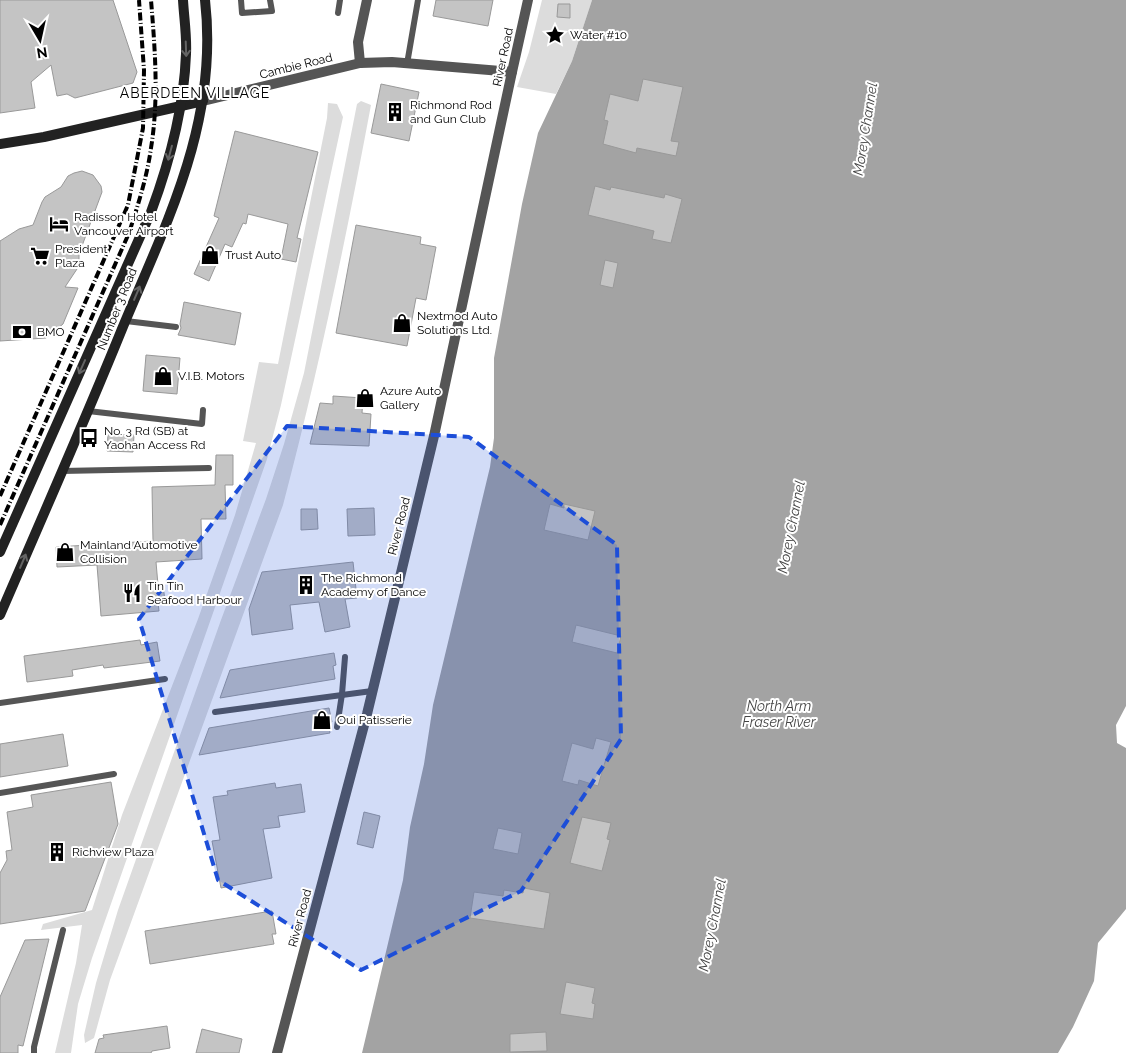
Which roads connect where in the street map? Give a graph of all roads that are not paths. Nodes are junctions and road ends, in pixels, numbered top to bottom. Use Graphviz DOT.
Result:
graph roads {
  1 [pos="183,0"];
  2 [pos="205,0"];
  3 [pos="241,0"];
  4 [pos="270,0"];
  5 [pos="340,0"];
  6 [pos="367,0"];
  7 [pos="418,0"];
  8 [pos="528,0"];
  9 [pos="338,13"];
  10 [pos="360,63"];
  11 [pos="407,64"];
  12 [pos="512,72"];
  13 [pos="203,101"];
  14 [pos="181,105"];
  15 [pos="0,144"];
  16 [pos="126,321"];
  17 [pos="176,327"];
  18 [pos="203,410"];
  19 [pos="88,411"];
  20 [pos="209,468"];
  21 [pos="62,471"];
  22 [pos="0,552"];
  23 [pos="1,608"];
  24 [pos="345,657"];
  25 [pos="165,679"];
  26 [pos="372,691"];
  27 [pos="342,694"];
  28 [pos="0,703"];
  29 [pos="215,712"];
  30 [pos="337,727"];
  31 [pos="114,774"];
  32 [pos="0,793"];
  33 [pos="63,930"];
  34 [pos="34,1053"];
  35 [pos="277,1053"];
  1 -- 14 [label="main road, Number 3 Road, one-way"];
  2 -- 13 [label="main road, Number 3 Road"];
  3 -- 4 [label="lane"];
  5 -- 9 [label="lane"];
  6 -- 10 [label="street"];
  7 -- 11 [label="lane"];
  8 -- 12 [label="street, River Road"];
  10 -- 11 [label="street, Cambie Road"];
  10 -- 13 [label="street, Cambie Road"];
  11 -- 12 [label="street, Cambie Road"];
  12 -- 26 [label="street, River Road"];
  13 -- 14 [label="main road, Cambie Road"];
  16 -- 13 [label="main road, Number 3 Road, one-way"];
  14 -- 15 [label="main road, Cambie Road"];
  14 -- 22 [label="main road, Number 3 Road, one-way"];
  16 -- 17 [label="lane"];
  16 -- 19 [label="main road, Number 3 Road"];
  18 -- 19 [label="lane"];
  19 -- 21 [label="main road, Number 3 Road"];
  20 -- 21 [label="lane"];
  23 -- 21 [label="main road, Number 3 Road, one-way"];
  24 -- 27 [label="lane"];
  25 -- 28 [label="lane"];
  26 -- 27 [label="lane"];
  26 -- 35 [label="street, River Road"];
  27 -- 29 [label="lane"];
  27 -- 30 [label="lane"];
  31 -- 32 [label="lane"];
  33 -- 34 [label="lane"];
}
